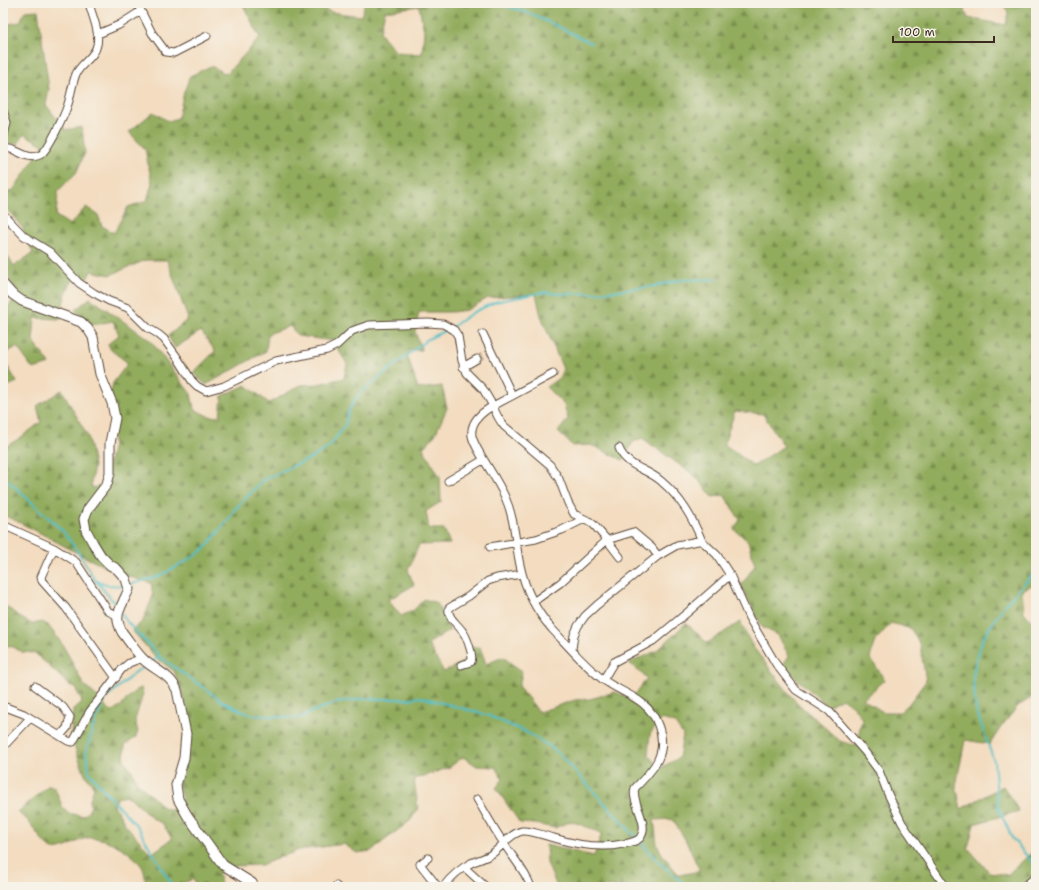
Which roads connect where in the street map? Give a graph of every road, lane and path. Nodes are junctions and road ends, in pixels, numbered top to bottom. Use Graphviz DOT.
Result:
graph roads {
  1 [pos="89,3"];
  2 [pos="137,3"];
  3 [pos="141,11"];
  4 [pos="98,34"];
  5 [pos="207,36"];
  6 [pos="3,110"];
  7 [pos="3,141"];
  8 [pos="6,149"];
  9 [pos="3,214"];
  10 [pos="3,284"];
  11 [pos="483,334"];
  12 [pos="477,359"];
  13 [pos="464,367"];
  14 [pos="553,374"];
  15 [pos="512,395"];
  16 [pos="493,406"];
  17 [pos="619,448"];
  18 [pos="483,460"];
  19 [pos="448,481"];
  20 [pos="584,519"];
  21 [pos="3,525"];
  22 [pos="607,540"];
  23 [pos="517,541"];
  24 [pos="702,541"];
  25 [pos="490,547"];
  26 [pos="54,548"];
  27 [pos="658,556"];
  28 [pos="620,557"];
  29 [pos="522,574"];
  30 [pos="730,575"];
  31 [pos="533,602"];
  32 [pos="118,616"];
  33 [pos="572,650"];
  34 [pos="143,659"];
  35 [pos="461,665"];
  36 [pos="116,678"];
  37 [pos="603,680"];
  38 [pos="35,686"];
  39 [pos="3,706"];
  40 [pos="30,718"];
  41 [pos="60,736"];
  42 [pos="3,747"];
  43 [pos="478,799"];
  44 [pos="503,844"];
  45 [pos="428,858"];
  46 [pos="464,867"];
  47 [pos="1036,876"];
  48 [pos="943,883"];
  49 [pos="254,887"];
  50 [pos="438,887"];
  51 [pos="443,887"];
  52 [pos="486,887"];
  53 [pos="531,887"];
  54 [pos="1023,887"];
  1 -- 4 [label="street"];
  2 -- 3 [label="street"];
  3 -- 4 [label="street"];
  3 -- 5 [label="street"];
  4 -- 8 [label="street"];
  6 -- 7 [label="street"];
  7 -- 8 [label="street"];
  9 -- 13 [label="street"];
  10 -- 32 [label="street"];
  11 -- 15 [label="street"];
  12 -- 13 [label="street"];
  13 -- 16 [label="street"];
  14 -- 15 [label="street"];
  15 -- 16 [label="street"];
  16 -- 18 [label="street"];
  16 -- 20 [label="street"];
  17 -- 24 [label="street"];
  18 -- 19 [label="street"];
  18 -- 23 [label="street"];
  20 -- 22 [label="street"];
  20 -- 23 [label="street"];
  21 -- 26 [label="street"];
  22 -- 27 [label="street"];
  22 -- 28 [label="street"];
  22 -- 31 [label="street"];
  23 -- 25 [label="street"];
  23 -- 29 [label="street"];
  24 -- 27 [label="street"];
  24 -- 30 [label="street"];
  26 -- 32 [label="street"];
  26 -- 36 [label="street"];
  27 -- 33 [label="street"];
  29 -- 31 [label="street"];
  29 -- 35 [label="street"];
  30 -- 37 [label="street"];
  30 -- 48 [label="street"];
  31 -- 33 [label="street"];
  32 -- 34 [label="street"];
  33 -- 37 [label="street"];
  34 -- 36 [label="street"];
  34 -- 49 [label="street"];
  36 -- 41 [label="street"];
  37 -- 44 [label="street"];
  38 -- 41 [label="street"];
  39 -- 40 [label="street"];
  40 -- 41 [label="street"];
  40 -- 42 [label="street"];
  43 -- 44 [label="street"];
  44 -- 46 [label="street"];
  44 -- 53 [label="street"];
  45 -- 50 [label="street"];
  46 -- 51 [label="street"];
  46 -- 52 [label="street"];
  47 -- 54 [label="street"];
}
